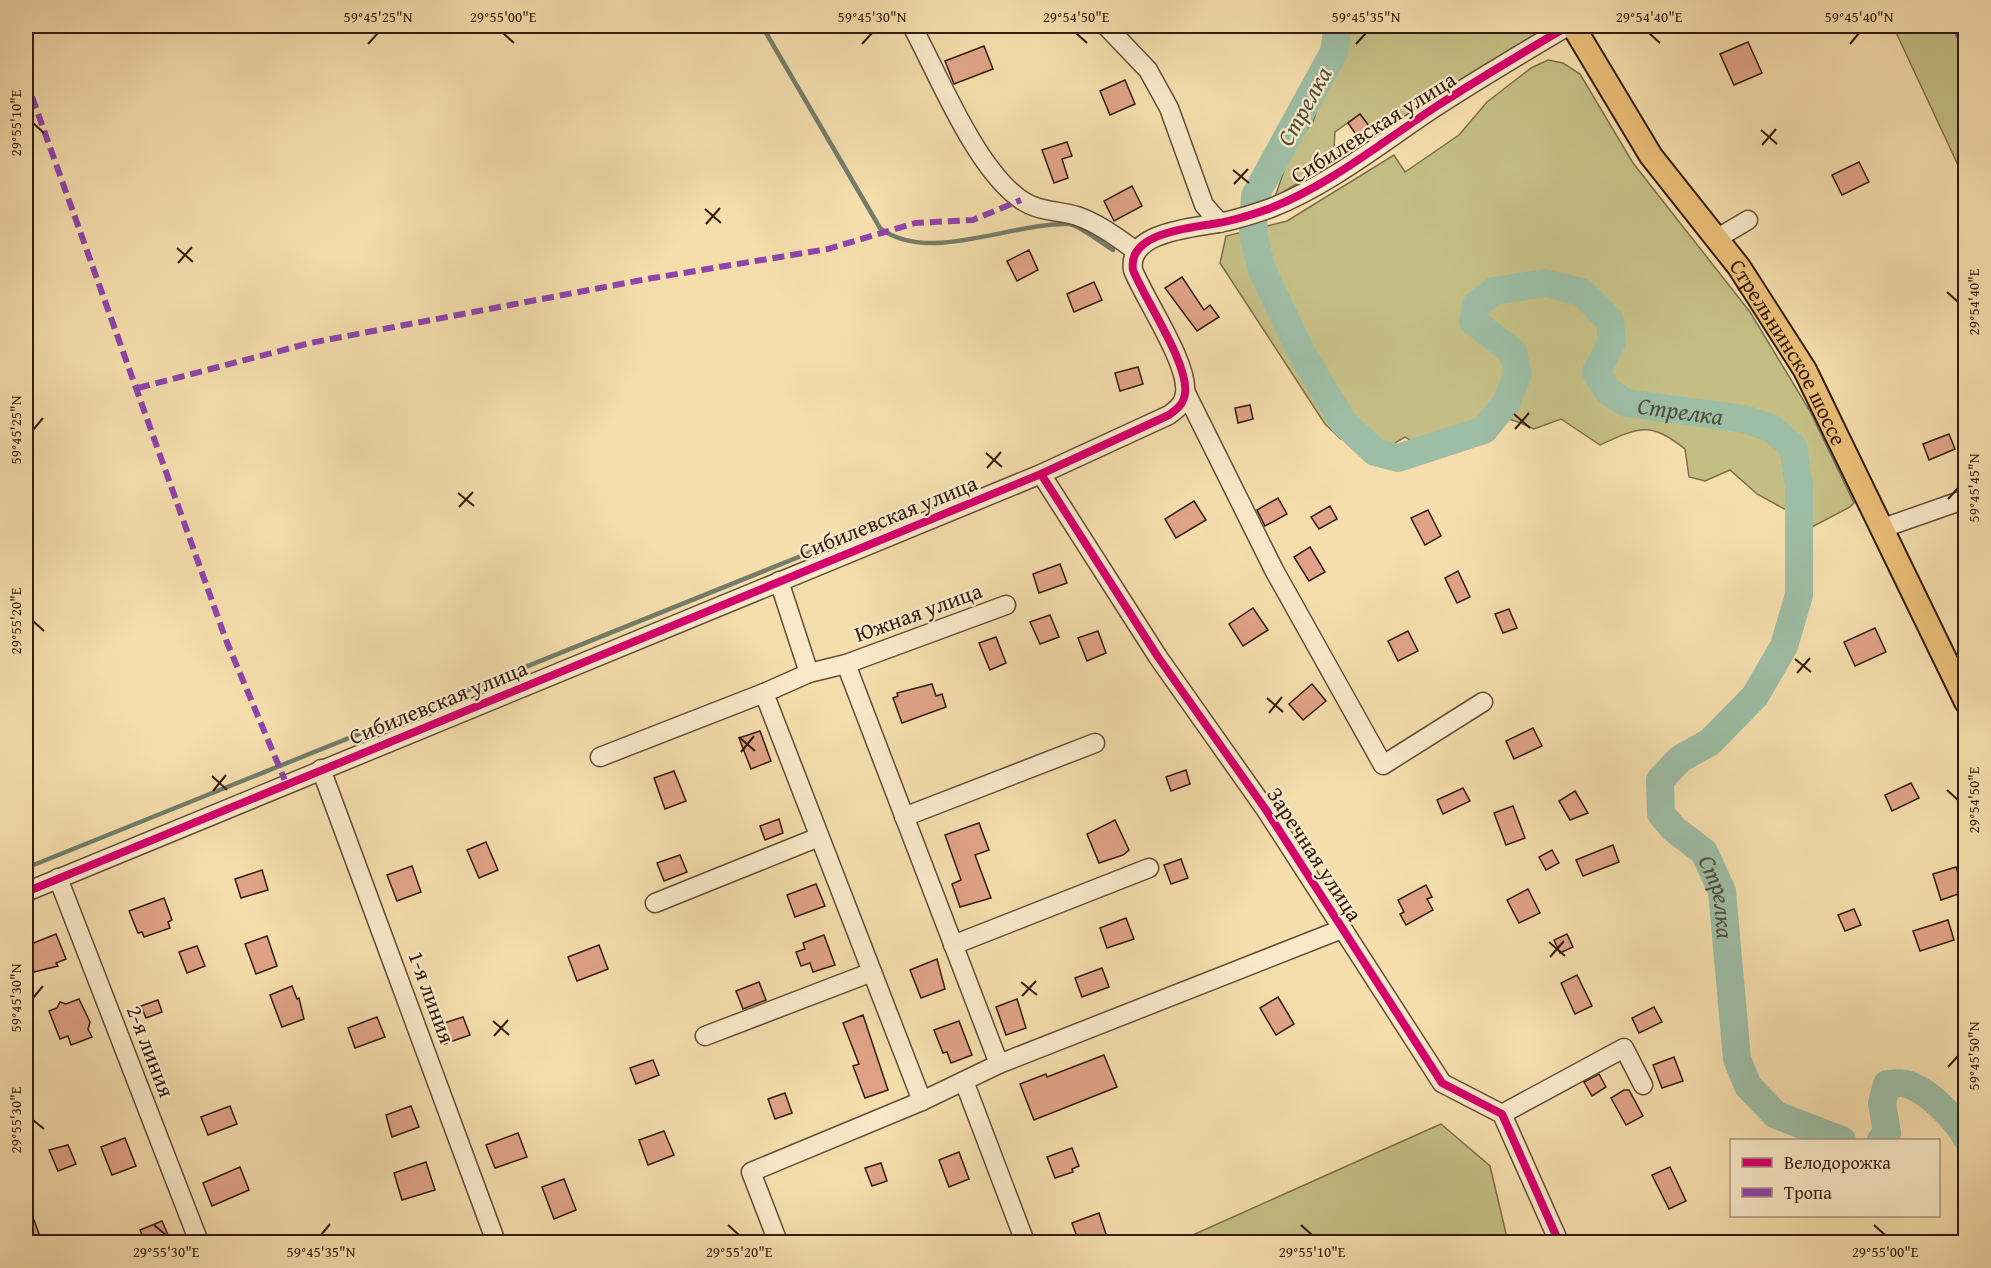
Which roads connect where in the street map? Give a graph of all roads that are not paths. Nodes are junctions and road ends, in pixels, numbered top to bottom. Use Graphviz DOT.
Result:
graph roads {
  1 [pos="912,26"];
  2 [pos="1106,26"];
  3 [pos="1568,26"];
  4 [pos="1573,26"];
  5 [pos="1748,220"];
  6 [pos="1229,221"];
  7 [pos="1716,239"];
  8 [pos="1136,251"];
  9 [pos="1185,393"];
  10 [pos="1041,474"];
  11 [pos="1965,499"];
  12 [pos="1883,528"];
  13 [pos="779,581"];
  14 [pos="1006,605"];
  15 [pos="846,664"];
  16 [pos="809,673"];
  17 [pos="764,693"];
  18 [pos="1483,702"];
  19 [pos="1965,702"];
  20 [pos="1095,743"];
  21 [pos="600,757"];
  22 [pos="321,769"];
  23 [pos="904,817"];
  24 [pos="819,837"];
  25 [pos="1149,868"];
  26 [pos="58,878"];
  27 [pos="26,891"];
  28 [pos="655,903"];
  29 [pos="1342,929"];
  30 [pos="953,945"];
  31 [pos="872,972"];
  32 [pos="705,1036"];
  33 [pos="999,1064"];
  34 [pos="964,1081"];
  35 [pos="1643,1085"];
  36 [pos="922,1101"];
  37 [pos="1502,1114"];
  38 [pos="199,1242"];
  39 [pos="496,1242"];
  40 [pos="778,1242"];
  41 [pos="1025,1242"];
  42 [pos="1559,1242"];
  1 -- 8 [label="street"];
  2 -- 6 [label="street"];
  3 -- 6 [label="street, Сибилевская улица"];
  4 -- 7 [label="main road, Стрельнинское шоссе"];
  5 -- 7 [label="street"];
  6 -- 8 [label="street, Сибилевская улица"];
  7 -- 12 [label="main road, Стрельнинское шоссе"];
  8 -- 9 [label="street"];
  9 -- 10 [label="street, Сибилевская улица"];
  9 -- 18 [label="street"];
  10 -- 13 [label="street, Сибилевская улица"];
  10 -- 29 [label="street, Заречная улица"];
  11 -- 12 [label="street"];
  12 -- 19 [label="main road, Стрельнинское шоссе"];
  13 -- 16 [label="street"];
  13 -- 22 [label="street, Сибилевская улица"];
  14 -- 15 [label="street, Южная улица"];
  15 -- 16 [label="street, Южная улица"];
  15 -- 23 [label="street"];
  16 -- 17 [label="street, Южная улица"];
  17 -- 21 [label="street, Южная улица"];
  17 -- 24 [label="street"];
  20 -- 23 [label="street"];
  22 -- 26 [label="street, Сибилевская улица"];
  22 -- 39 [label="street, 1-я линия"];
  23 -- 30 [label="street"];
  24 -- 28 [label="street"];
  24 -- 31 [label="street"];
  25 -- 30 [label="street"];
  26 -- 27 [label="street, Сибилевская улица"];
  26 -- 38 [label="street, 2-я линия"];
  29 -- 33 [label="street"];
  29 -- 37 [label="street, Заречная улица"];
  30 -- 33 [label="street"];
  31 -- 32 [label="street"];
  31 -- 36 [label="street"];
  33 -- 34 [label="street"];
  34 -- 36 [label="street"];
  34 -- 41 [label="street"];
  35 -- 37 [label="street"];
  36 -- 40 [label="street"];
  37 -- 42 [label="street"];
}
